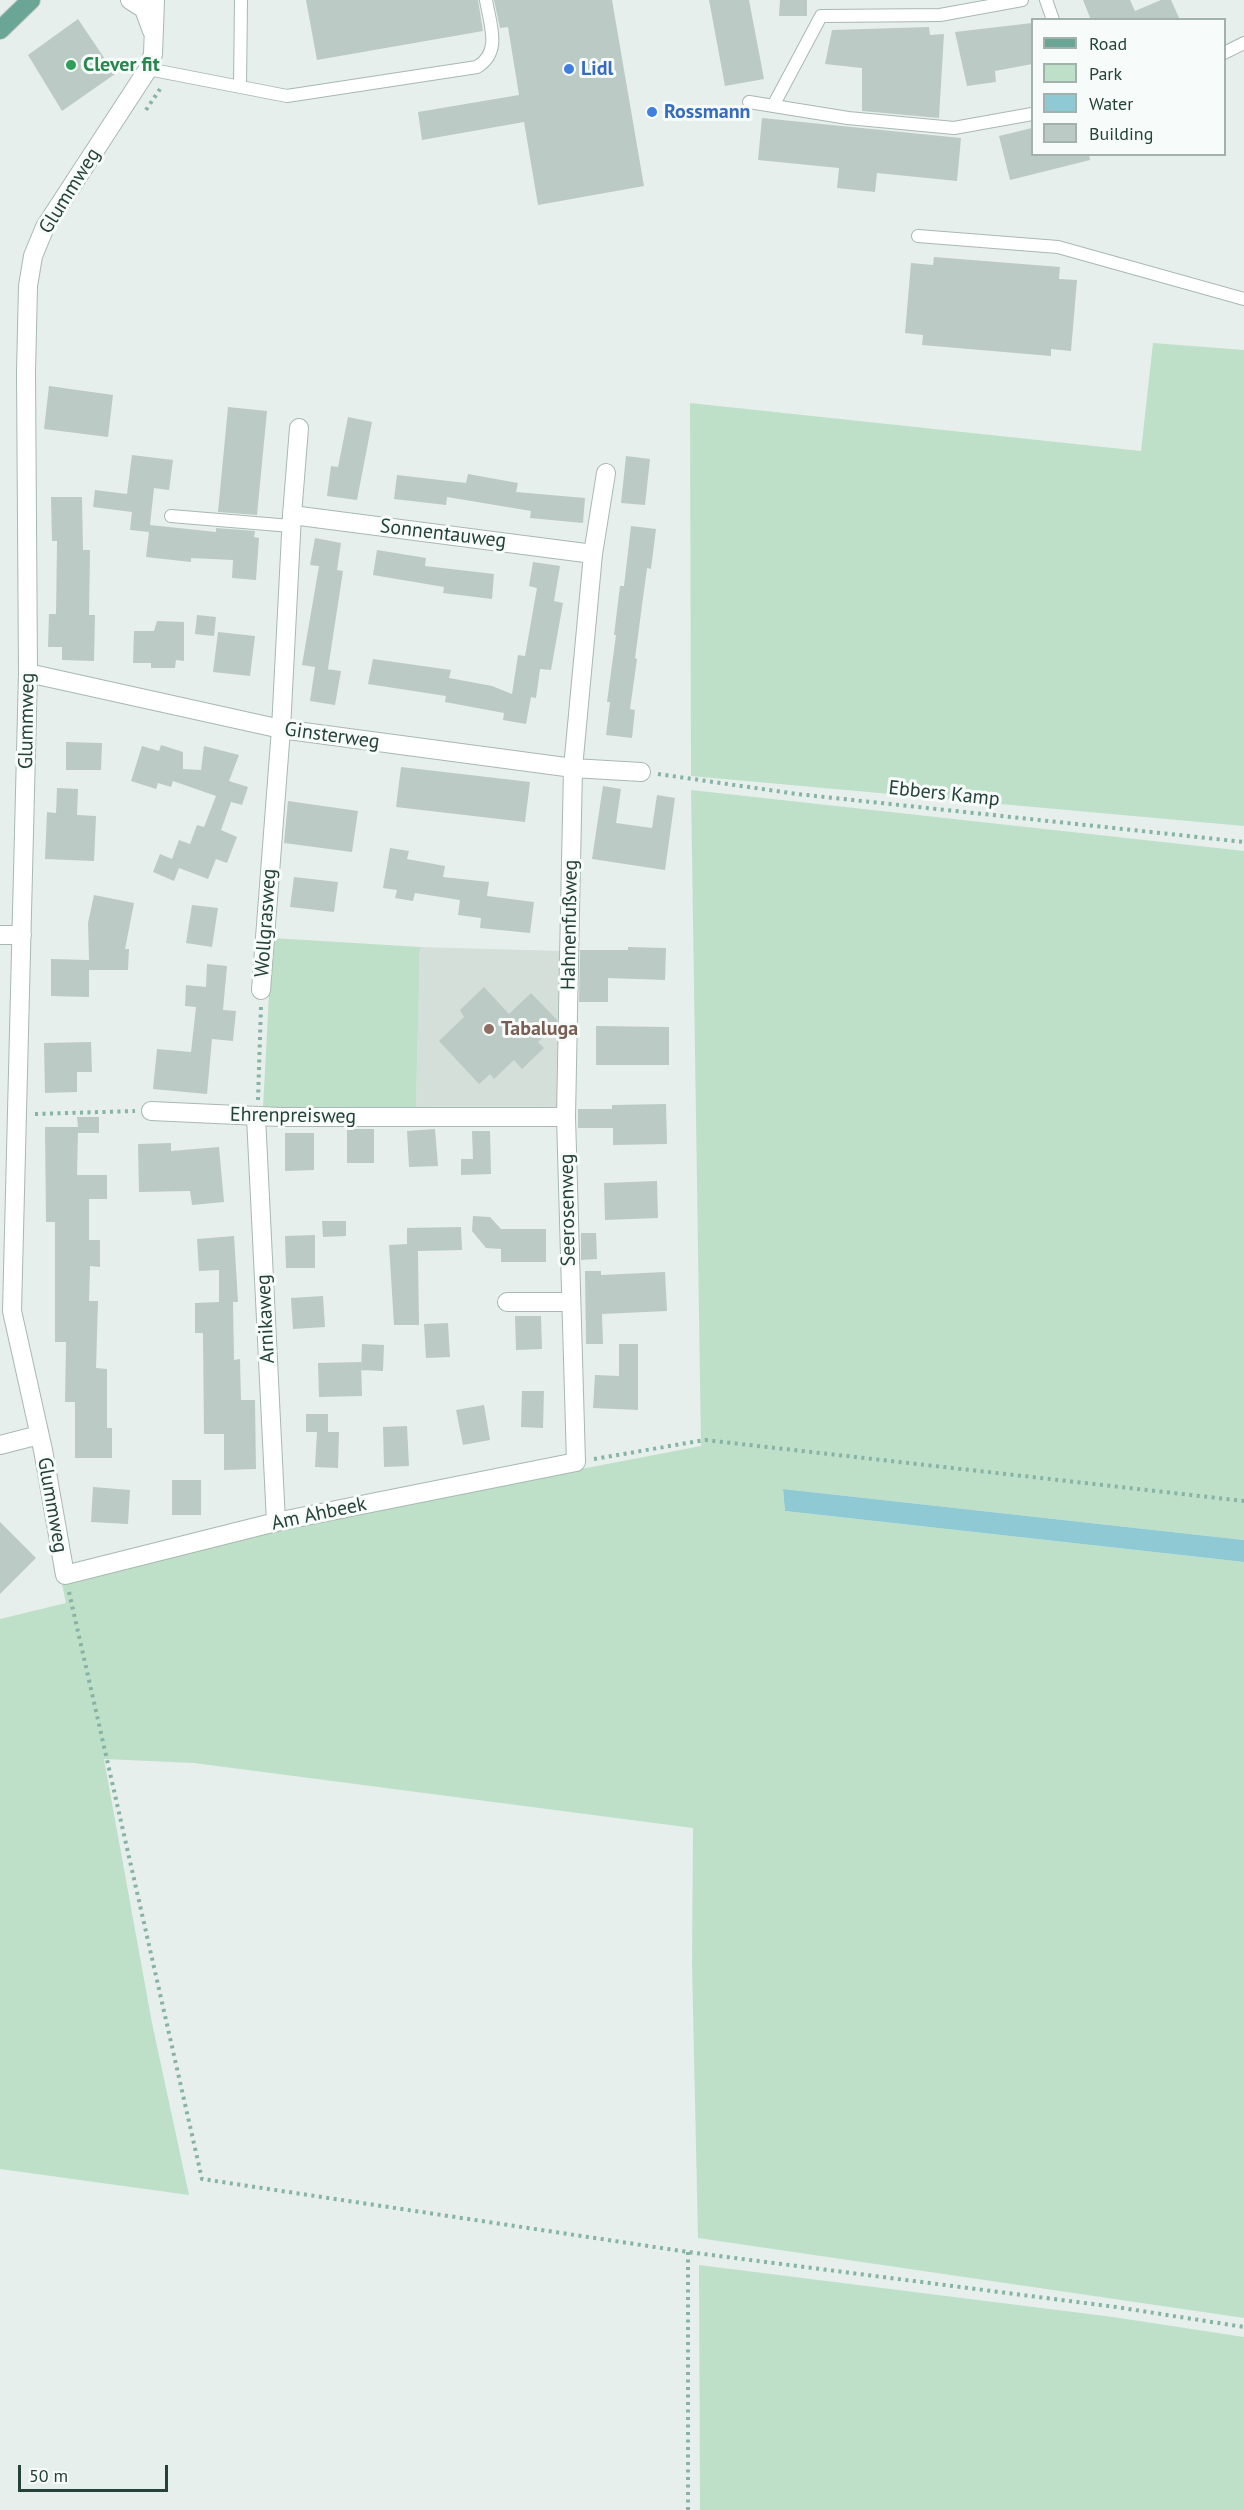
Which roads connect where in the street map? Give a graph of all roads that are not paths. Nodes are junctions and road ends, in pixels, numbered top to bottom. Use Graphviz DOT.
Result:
graph roads {
  1 [pos="241,0"];
  2 [pos="486,0"];
  3 [pos="1022,0"];
  4 [pos="1046,0"];
  5 [pos="32,2"];
  6 [pos="142,2"];
  7 [pos="1052,18"];
  8 [pos="0,30"];
  9 [pos="1244,43"];
  10 [pos="1226,52"];
  11 [pos="148,69"];
  12 [pos="240,86"];
  13 [pos="749,102"];
  14 [pos="773,106"];
  15 [pos="1031,114"];
  16 [pos="918,236"];
  17 [pos="1244,299"];
  18 [pos="299,428"];
  19 [pos="606,473"];
  20 [pos="171,516"];
  21 [pos="292,520"];
  22 [pos="593,554"];
  23 [pos="28,674"];
  24 [pos="281,729"];
  25 [pos="573,768"];
  26 [pos="640,772"];
  27 [pos="0,935"];
  28 [pos="22,935"];
  29 [pos="261,990"];
  30 [pos="151,1111"];
  31 [pos="256,1117"];
  32 [pos="566,1117"];
  33 [pos="507,1302"];
  34 [pos="570,1302"];
  35 [pos="39,1435"];
  36 [pos="0,1446"];
  37 [pos="576,1462"];
  38 [pos="276,1522"];
  39 [pos="65,1575"];
  1 -- 12 [label="lane"];
  2 -- 12 [label="lane"];
  3 -- 14 [label="lane"];
  4 -- 7 [label="lane"];
  5 -- 8 [label="main road"];
  6 -- 11 [label="street, Glummweg"];
  9 -- 10 [label="lane"];
  11 -- 12 [label="lane"];
  11 -- 23 [label="street, Glummweg"];
  13 -- 14 [label="lane"];
  14 -- 15 [label="lane"];
  16 -- 17 [label="lane"];
  18 -- 21 [label="street"];
  19 -- 22 [label="street"];
  20 -- 21 [label="lane"];
  21 -- 22 [label="street, Sonnentauweg"];
  21 -- 24 [label="street"];
  22 -- 25 [label="street"];
  23 -- 24 [label="street, Ginsterweg"];
  23 -- 28 [label="street, Glummweg"];
  24 -- 25 [label="street, Ginsterweg"];
  24 -- 29 [label="street, Wollgrasweg"];
  25 -- 26 [label="street, Ginsterweg"];
  25 -- 32 [label="street, Hahnenfußweg"];
  27 -- 28 [label="street"];
  28 -- 35 [label="street, Glummweg"];
  30 -- 31 [label="street, Ehrenpreisweg"];
  31 -- 32 [label="street, Ehrenpreisweg"];
  31 -- 38 [label="street, Arnikaweg"];
  32 -- 34 [label="street, Seerosenweg"];
  33 -- 34 [label="street"];
  34 -- 37 [label="street, Seerosenweg"];
  35 -- 36 [label="street, Glummweg"];
  35 -- 39 [label="street, Glummweg"];
  37 -- 38 [label="street, Am Ahbeek"];
  38 -- 39 [label="street, Am Ahbeek"];
}
